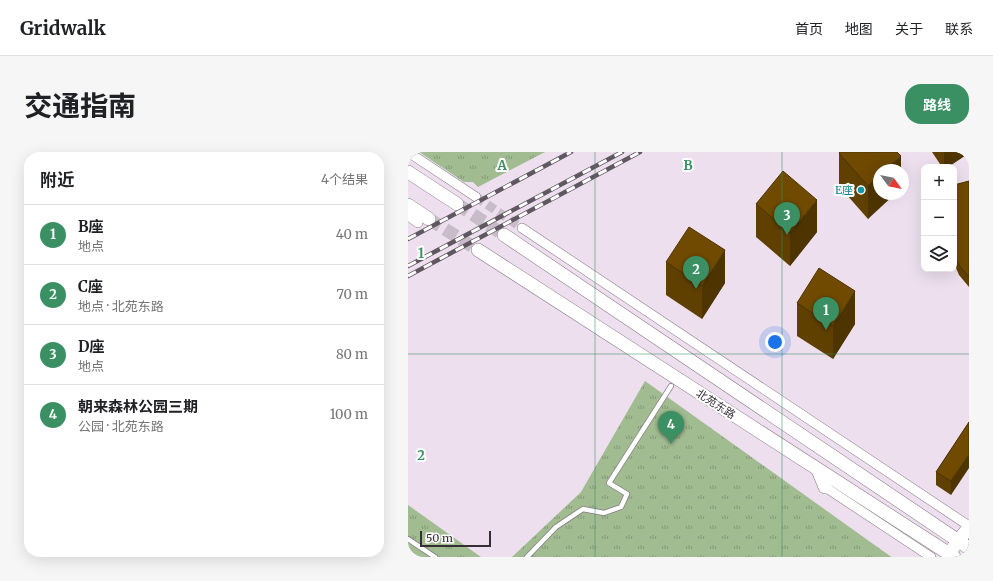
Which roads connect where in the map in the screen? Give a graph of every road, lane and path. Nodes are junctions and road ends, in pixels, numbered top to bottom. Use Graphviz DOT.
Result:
graph roads {
  1 [pos="408,152"];
  2 [pos="408,172"];
  3 [pos="476,197"];
  4 [pos="457,204"];
  5 [pos="408,205"];
  6 [pos="408,216"];
  7 [pos="423,221"];
  8 [pos="522,228"];
  9 [pos="504,235"];
  10 [pos="478,250"];
  11 [pos="671,386"];
  12 [pos="818,470"];
  13 [pos="824,487"];
  14 [pos="969,526"];
  15 [pos="408,539"];
  16 [pos="958,541"];
  17 [pos="969,548"];
  18 [pos="950,556"];
  19 [pos="435,557"];
  20 [pos="527,557"];
  21 [pos="931,557"];
  22 [pos="964,557"];
  1 -- 3 [label="street"];
  2 -- 4 [label="main road"];
  5 -- 7 [label="main road"];
  6 -- 7 [label="street"];
  8 -- 14 [label="street"];
  9 -- 16 [label="main road, 北苑东路"];
  10 -- 12 [label="main road, 北苑东路"];
  11 -- 20 [label="lane"];
  12 -- 13 [label="main road"];
  12 -- 18 [label="main road, 北苑东路"];
  13 -- 21 [label="street"];
  14 -- 16 [label="main road"];
  15 -- 19 [label="lane"];
  16 -- 17 [label="main road, 北苑东路"];
  16 -- 18 [label="main road"];
  17 -- 22 [label="main road"];
}
